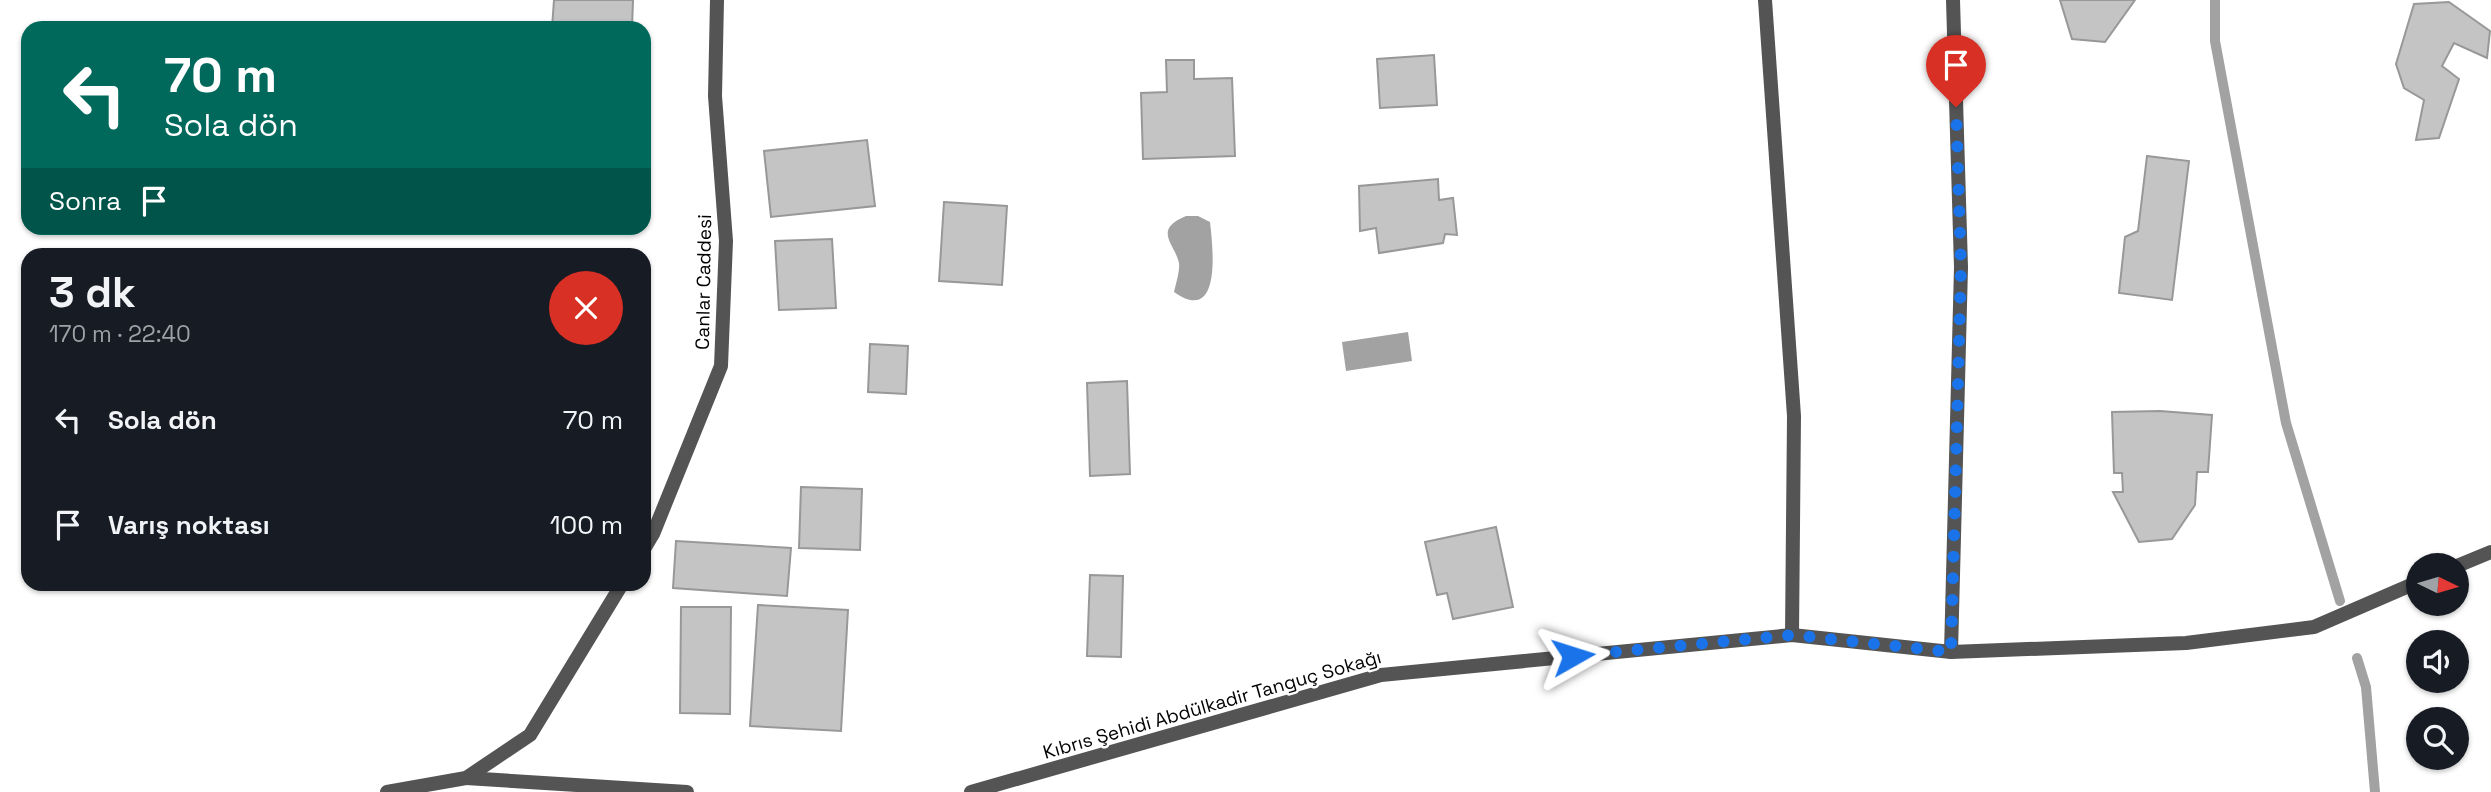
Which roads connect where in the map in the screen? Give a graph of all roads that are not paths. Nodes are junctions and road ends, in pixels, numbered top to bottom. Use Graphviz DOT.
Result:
graph roads {
  1 [pos="718,0"];
  2 [pos="1765,0"];
  3 [pos="1953,0"];
  4 [pos="651,537"];
  5 [pos="2491,552"];
  6 [pos="2469,561"];
  7 [pos="2406,587"];
  8 [pos="618,591"];
  9 [pos="1792,635"];
  10 [pos="1951,652"];
  11 [pos="467,778"];
  12 [pos="646,791"];
  13 [pos="387,792"];
  14 [pos="687,792"];
  15 [pos="971,792"];
  1 -- 4 [label="street, Canlar Caddesi"];
  2 -- 9 [label="street"];
  3 -- 10 [label="street"];
  5 -- 6 [label="street"];
  7 -- 10 [label="street, Kıbrıs Şehidi Abdülkadir Tanguç Sokağı"];
  8 -- 11 [label="street"];
  9 -- 10 [label="street, Kıbrıs Şehidi Abdülkadir Tanguç Sokağı"];
  9 -- 15 [label="street, Kıbrıs Şehidi Abdülkadir Tanguç Sokağı"];
  11 -- 12 [label="street"];
  11 -- 13 [label="street"];
  12 -- 14 [label="street"];
}
